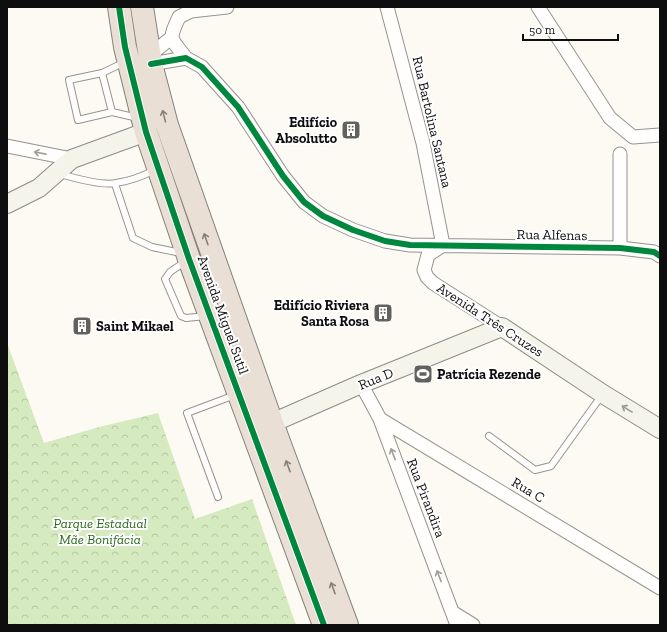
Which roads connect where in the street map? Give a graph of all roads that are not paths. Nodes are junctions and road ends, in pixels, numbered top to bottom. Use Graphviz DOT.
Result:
graph roads {
  1 [pos="142,7"];
  2 [pos="227,7"];
  3 [pos="387,7"];
  4 [pos="538,7"];
  5 [pos="118,11"];
  6 [pos="171,38"];
  7 [pos="186,58"];
  8 [pos="150,59"];
  9 [pos="128,60"];
  10 [pos="102,73"];
  11 [pos="112,112"];
  12 [pos="145,126"];
  13 [pos="660,135"];
  14 [pos="7,146"];
  15 [pos="620,154"];
  16 [pos="72,159"];
  17 [pos="159,168"];
  18 [pos="57,172"];
  19 [pos="115,184"];
  20 [pos="7,204"];
  21 [pos="443,245"];
  22 [pos="620,248"];
  23 [pos="658,250"];
  24 [pos="188,256"];
  25 [pos="210,315"];
  26 [pos="502,327"];
  27 [pos="361,384"];
  28 [pos="239,393"];
  29 [pos="603,394"];
  30 [pos="380,419"];
  31 [pos="272,423"];
  32 [pos="660,429"];
  33 [pos="489,436"];
  34 [pos="218,497"];
  35 [pos="660,588"];
  36 [pos="452,612"];
  37 [pos="324,625"];
  38 [pos="347,625"];
  39 [pos="457,625"];
  40 [pos="473,625"];
  1 -- 8 [label="highway, Avenida Miguel Sutil"];
  2 -- 6 [label="street"];
  3 -- 21 [label="street, Rua Bartolina Santana"];
  4 -- 13 [label="street"];
  5 -- 9 [label="highway, Avenida Miguel Sutil"];
  6 -- 7 [label="street"];
  6 -- 8 [label="street"];
  7 -- 8 [label="street"];
  7 -- 21 [label="street"];
  31 -- 8 [label="highway, Avenida Miguel Sutil, one-way"];
  9 -- 10 [label="lane"];
  9 -- 12 [label="highway, Avenida Miguel Sutil"];
  10 -- 11 [label="lane"];
  10 -- 11 [label="lane"];
  11 -- 12 [label="lane"];
  12 -- 16 [label="street"];
  12 -- 17 [label="highway, Avenida Miguel Sutil"];
  16 -- 14 [label="street, one-way"];
  15 -- 22 [label="street"];
  16 -- 18 [label="street"];
  17 -- 19 [label="lane"];
  17 -- 24 [label="highway, Avenida Miguel Sutil"];
  18 -- 19 [label="lane"];
  18 -- 20 [label="street"];
  19 -- 24 [label="lane"];
  21 -- 22 [label="street, Rua Alfenas"];
  21 -- 26 [label="street, Avenida Três Cruzes"];
  22 -- 23 [label="street, Rua Alfenas"];
  24 -- 25 [label="highway, Avenida Miguel Sutil"];
  24 -- 25 [label="lane"];
  25 -- 28 [label="highway, Avenida Miguel Sutil"];
  26 -- 27 [label="street, Rua D"];
  26 -- 29 [label="street, Avenida Três Cruzes"];
  27 -- 30 [label="street, Rua Pirandira"];
  27 -- 31 [label="street, Rua D"];
  28 -- 34 [label="lane"];
  28 -- 37 [label="highway, Avenida Miguel Sutil"];
  32 -- 29 [label="street, Avenida Três Cruzes, one-way"];
  29 -- 33 [label="lane"];
  30 -- 35 [label="street, Rua C"];
  36 -- 30 [label="street, Rua Pirandira, one-way"];
  38 -- 31 [label="highway, Avenida Miguel Sutil, one-way"];
  36 -- 39 [label="street, Rua Pirandira"];
  36 -- 40 [label="street"];
}
